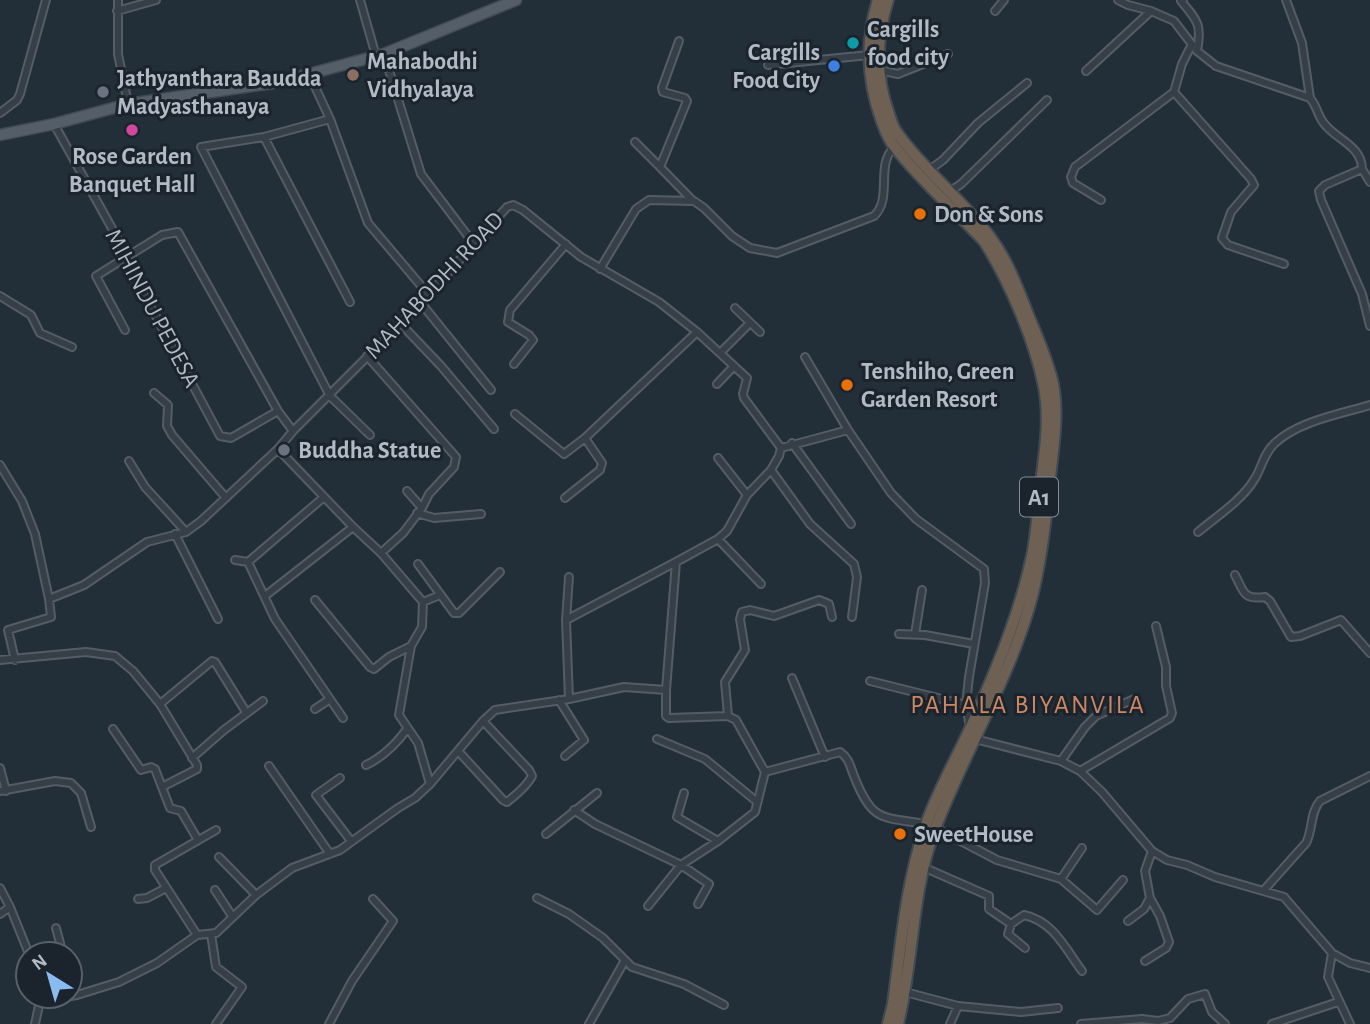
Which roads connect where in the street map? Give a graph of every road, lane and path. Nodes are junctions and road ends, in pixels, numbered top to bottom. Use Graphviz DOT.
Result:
graph roads {
  1 [pos="46,0"];
  2 [pos="118,0"];
  3 [pos="156,0"];
  4 [pos="369,0"];
  5 [pos="516,0"];
  6 [pos="878,0"];
  7 [pos="888,0"];
  8 [pos="1004,0"];
  9 [pos="1118,0"];
  10 [pos="1183,0"];
  11 [pos="1286,0"];
  12 [pos="360,3"];
  13 [pos="117,11"];
  14 [pos="995,11"];
  15 [pos="1151,11"];
  16 [pos="679,41"];
  17 [pos="1192,44"];
  18 [pos="1197,51"];
  19 [pos="948,54"];
  20 [pos="380,55"];
  21 [pos="869,55"];
  22 [pos="768,65"];
  23 [pos="879,70"];
  24 [pos="1086,71"];
  25 [pos="309,74"];
  26 [pos="1027,83"];
  27 [pos="1174,92"];
  28 [pos="1310,98"];
  29 [pos="1047,100"];
  30 [pos="128,104"];
  31 [pos="0,113"];
  32 [pos="330,119"];
  33 [pos="54,124"];
  34 [pos="0,135"];
  35 [pos="264,137"];
  36 [pos="635,142"];
  37 [pos="894,147"];
  38 [pos="660,167"];
  39 [pos="1362,169"];
  40 [pos="928,171"];
  41 [pos="1370,182"];
  42 [pos="948,192"];
  43 [pos="1101,200"];
  44 [pos="694,201"];
  45 [pos="474,244"];
  46 [pos="566,244"];
  47 [pos="127,258"];
  48 [pos="1284,264"];
  49 [pos="600,268"];
  50 [pos="428,294"];
  51 [pos="0,296"];
  52 [pos="350,302"];
  53 [pos="421,303"];
  54 [pos="735,309"];
  55 [pos="400,323"];
  56 [pos="750,323"];
  57 [pos="1370,326"];
  58 [pos="125,330"];
  59 [pos="697,332"];
  60 [pos="760,332"];
  61 [pos="72,347"];
  62 [pos="720,353"];
  63 [pos="367,356"];
  64 [pos="805,357"];
  65 [pos="514,364"];
  66 [pos="734,366"];
  67 [pos="717,384"];
  68 [pos="491,390"];
  69 [pos="154,393"];
  70 [pos="330,396"];
  71 [pos="1370,405"];
  72 [pos="278,411"];
  73 [pos="515,414"];
  74 [pos="494,429"];
  75 [pos="848,430"];
  76 [pos="293,431"];
  77 [pos="370,435"];
  78 [pos="585,439"];
  79 [pos="792,443"];
  80 [pos="781,448"];
  81 [pos="278,449"];
  82 [pos="718,458"];
  83 [pos="129,461"];
  84 [pos="0,465"];
  85 [pos="771,470"];
  86 [pos="408,492"];
  87 [pos="747,495"];
  88 [pos="226,498"];
  89 [pos="324,498"];
  90 [pos="565,498"];
  91 [pos="419,511"];
  92 [pos="481,514"];
  93 [pos="851,524"];
  94 [pos="353,527"];
  95 [pos="186,532"];
  96 [pos="1198,532"];
  97 [pos="175,534"];
  98 [pos="718,539"];
  99 [pos="381,552"];
  100 [pos="251,559"];
  101 [pos="235,560"];
  102 [pos="676,562"];
  103 [pos="418,564"];
  104 [pos="500,572"];
  105 [pos="1235,575"];
  106 [pos="569,577"];
  107 [pos="761,584"];
  108 [pos="922,590"];
  109 [pos="440,595"];
  110 [pos="265,596"];
  111 [pos="49,599"];
  112 [pos="315,600"];
  113 [pos="423,602"];
  114 [pos="832,617"];
  115 [pos="852,617"];
  116 [pos="218,619"];
  117 [pos="566,620"];
  118 [pos="1156,626"];
  119 [pos="899,634"];
  120 [pos="915,634"];
  121 [pos="974,644"];
  122 [pos="411,646"];
  123 [pos="1370,653"];
  124 [pos="0,660"];
  125 [pos="15,660"];
  126 [pos="792,678"];
  127 [pos="870,681"];
  128 [pos="666,690"];
  129 [pos="330,699"];
  130 [pos="569,699"];
  131 [pos="1134,699"];
  132 [pos="263,701"];
  133 [pos="559,701"];
  134 [pos="160,704"];
  135 [pos="966,705"];
  136 [pos="315,709"];
  137 [pos="246,712"];
  138 [pos="728,716"];
  139 [pos="343,718"];
  140 [pos="483,721"];
  141 [pos="113,729"];
  142 [pos="407,729"];
  143 [pos="971,735"];
  144 [pos="657,740"];
  145 [pos="459,752"];
  146 [pos="565,756"];
  147 [pos="825,757"];
  148 [pos="192,758"];
  149 [pos="1061,761"];
  150 [pos="366,765"];
  151 [pos="269,766"];
  152 [pos="0,768"];
  153 [pos="1080,771"];
  154 [pos="765,772"];
  155 [pos="1370,776"];
  156 [pos="341,778"];
  157 [pos="430,784"];
  158 [pos="162,787"];
  159 [pos="3,791"];
  160 [pos="597,793"];
  161 [pos="684,793"];
  162 [pos="756,801"];
  163 [pos="574,810"];
  164 [pos="931,826"];
  165 [pos="90,827"];
  166 [pos="216,830"];
  167 [pos="546,834"];
  168 [pos="198,840"];
  169 [pos="351,841"];
  170 [pos="718,841"];
  171 [pos="1082,848"];
  172 [pos="1152,851"];
  173 [pos="330,854"];
  174 [pos="219,857"];
  175 [pos="681,865"];
  176 [pos="923,867"];
  177 [pos="1061,879"];
  178 [pos="1123,880"];
  179 [pos="0,888"];
  180 [pos="166,888"];
  181 [pos="215,890"];
  182 [pos="1264,890"];
  183 [pos="256,895"];
  184 [pos="537,898"];
  185 [pos="1150,898"];
  186 [pos="138,899"];
  187 [pos="373,899"];
  188 [pos="698,904"];
  189 [pos="648,906"];
  190 [pos="10,907"];
  191 [pos="0,914"];
  192 [pos="232,916"];
  193 [pos="1128,921"];
  194 [pos="1011,923"];
  195 [pos="56,928"];
  196 [pos="211,934"];
  197 [pos="197,935"];
  198 [pos="23,940"];
  199 [pos="59,940"];
  200 [pos="1025,948"];
  201 [pos="1332,953"];
  202 [pos="1145,961"];
  203 [pos="624,962"];
  204 [pos="1370,968"];
  205 [pos="1082,971"];
  206 [pos="905,992"];
  207 [pos="84,993"];
  208 [pos="1338,1002"];
  209 [pos="724,1005"];
  210 [pos="958,1006"];
  211 [pos="1058,1008"];
  212 [pos="892,1023"];
  213 [pos="216,1024"];
  214 [pos="329,1024"];
  215 [pos="590,1024"];
  216 [pos="950,1024"];
  217 [pos="1081,1024"];
  218 [pos="1225,1024"];
  219 [pos="1272,1024"];
  220 [pos="1350,1024"];
  1 -- 31 [label="street"];
  2 -- 13 [label="street"];
  3 -- 13 [label="street"];
  4 -- 12 [label="street"];
  5 -- 20 [label="main road"];
  6 -- 21 [label="highway, A1"];
  7 -- 23 [label="highway, A1"];
  8 -- 14 [label="street"];
  9 -- 15 [label="street"];
  10 -- 18 [label="street"];
  11 -- 28 [label="street"];
  12 -- 20 [label="street"];
  13 -- 30 [label="street"];
  15 -- 17 [label="street"];
  15 -- 24 [label="street"];
  16 -- 38 [label="street"];
  17 -- 18 [label="street"];
  17 -- 27 [label="street"];
  18 -- 28 [label="street"];
  19 -- 23 [label="street"];
  20 -- 25 [label="main road"];
  20 -- 45 [label="street"];
  21 -- 22 [label="street"];
  21 -- 37 [label="highway, A1"];
  23 -- 40 [label="highway, A1"];
  25 -- 30 [label="main road"];
  25 -- 32 [label="street"];
  26 -- 40 [label="street"];
  27 -- 43 [label="street"];
  27 -- 48 [label="street"];
  28 -- 39 [label="street"];
  29 -- 42 [label="street"];
  30 -- 33 [label="main road"];
  32 -- 35 [label="street"];
  32 -- 50 [label="street"];
  33 -- 34 [label="main road"];
  33 -- 47 [label="street, MIHINDU PEDESA"];
  35 -- 52 [label="street"];
  35 -- 70 [label="street"];
  36 -- 38 [label="street"];
  37 -- 44 [label="street"];
  37 -- 143 [label="highway, A1"];
  38 -- 44 [label="street"];
  39 -- 41 [label="street"];
  39 -- 57 [label="street"];
  40 -- 42 [label="highway, A1"];
  42 -- 143 [label="highway, A1"];
  44 -- 49 [label="street"];
  45 -- 46 [label="street, MAHABODHI ROAD"];
  45 -- 50 [label="street, MAHABODHI ROAD"];
  46 -- 49 [label="street, MAHABODHI ROAD"];
  46 -- 65 [label="street"];
  47 -- 58 [label="street"];
  47 -- 72 [label="street"];
  47 -- 72 [label="street, MIHINDU PEDESA"];
  49 -- 59 [label="street, MAHABODHI ROAD"];
  50 -- 53 [label="street, MAHABODHI ROAD"];
  51 -- 61 [label="street"];
  53 -- 55 [label="street, MAHABODHI ROAD"];
  53 -- 68 [label="street"];
  54 -- 56 [label="street"];
  55 -- 63 [label="street, MAHABODHI ROAD"];
  55 -- 74 [label="street"];
  56 -- 60 [label="street"];
  56 -- 62 [label="street"];
  59 -- 62 [label="street, MAHABODHI ROAD"];
  59 -- 78 [label="street"];
  62 -- 66 [label="street, MAHABODHI ROAD"];
  63 -- 70 [label="street, MAHABODHI ROAD"];
  63 -- 91 [label="street"];
  64 -- 75 [label="street"];
  66 -- 67 [label="street"];
  66 -- 80 [label="street, MAHABODHI ROAD"];
  69 -- 88 [label="street"];
  70 -- 76 [label="street, MAHABODHI ROAD"];
  70 -- 77 [label="street"];
  71 -- 96 [label="street"];
  72 -- 76 [label="street"];
  73 -- 78 [label="street"];
  75 -- 79 [label="street"];
  75 -- 121 [label="street"];
  76 -- 81 [label="street, MAHABODHI ROAD"];
  78 -- 90 [label="street"];
  79 -- 80 [label="street"];
  79 -- 93 [label="street"];
  80 -- 85 [label="street"];
  81 -- 88 [label="street, MAHABODHI ROAD"];
  81 -- 89 [label="street"];
  82 -- 87 [label="street"];
  83 -- 95 [label="street"];
  84 -- 111 [label="street"];
  85 -- 87 [label="street"];
  85 -- 115 [label="street"];
  86 -- 91 [label="street"];
  87 -- 98 [label="street"];
  88 -- 95 [label="street, MAHABODHI ROAD"];
  89 -- 94 [label="street"];
  89 -- 100 [label="street"];
  91 -- 92 [label="street"];
  91 -- 99 [label="street"];
  94 -- 99 [label="street"];
  94 -- 110 [label="street"];
  95 -- 97 [label="street"];
  97 -- 111 [label="street"];
  97 -- 116 [label="street"];
  98 -- 102 [label="street"];
  98 -- 107 [label="street"];
  99 -- 113 [label="street"];
  100 -- 101 [label="street"];
  100 -- 110 [label="street"];
  102 -- 117 [label="street"];
  102 -- 128 [label="street"];
  103 -- 109 [label="street"];
  104 -- 109 [label="street"];
  105 -- 123 [label="street"];
  106 -- 117 [label="street"];
  108 -- 120 [label="street"];
  109 -- 113 [label="street"];
  110 -- 129 [label="street"];
  111 -- 125 [label="street"];
  112 -- 122 [label="street"];
  113 -- 122 [label="street"];
  114 -- 138 [label="street"];
  117 -- 130 [label="street"];
  118 -- 153 [label="street"];
  119 -- 120 [label="street"];
  120 -- 121 [label="street"];
  121 -- 135 [label="street"];
  122 -- 142 [label="street"];
  124 -- 125 [label="street"];
  125 -- 134 [label="street"];
  126 -- 147 [label="street"];
  127 -- 135 [label="street"];
  128 -- 130 [label="street"];
  128 -- 138 [label="street"];
  129 -- 136 [label="street"];
  129 -- 139 [label="street"];
  130 -- 133 [label="street"];
  131 -- 149 [label="street"];
  132 -- 137 [label="street"];
  133 -- 140 [label="street"];
  133 -- 146 [label="street"];
  134 -- 137 [label="street"];
  134 -- 148 [label="street"];
  135 -- 143 [label="street"];
  137 -- 148 [label="street"];
  138 -- 154 [label="street"];
  140 -- 145 [label="street"];
  140 -- 145 [label="street"];
  141 -- 158 [label="street"];
  142 -- 150 [label="street"];
  142 -- 157 [label="street"];
  143 -- 149 [label="street"];
  143 -- 164 [label="highway, A1"];
  144 -- 162 [label="street"];
  145 -- 157 [label="street"];
  147 -- 154 [label="street"];
  147 -- 164 [label="street"];
  148 -- 158 [label="street"];
  149 -- 153 [label="street"];
  151 -- 173 [label="street"];
  152 -- 159 [label="street"];
  153 -- 172 [label="street"];
  154 -- 162 [label="street"];
  155 -- 182 [label="street"];
  156 -- 169 [label="street"];
  157 -- 169 [label="street"];
  158 -- 168 [label="street"];
  159 -- 165 [label="street"];
  160 -- 163 [label="street"];
  161 -- 170 [label="street"];
  162 -- 170 [label="street"];
  163 -- 167 [label="street"];
  163 -- 175 [label="street"];
  164 -- 176 [label="highway, A1"];
  164 -- 177 [label="street"];
  164 -- 212 [label="highway, A1"];
  166 -- 168 [label="street"];
  168 -- 180 [label="street"];
  169 -- 173 [label="street"];
  170 -- 175 [label="street"];
  171 -- 177 [label="street"];
  172 -- 182 [label="street"];
  172 -- 185 [label="street"];
  173 -- 183 [label="street"];
  174 -- 183 [label="street"];
  175 -- 188 [label="street"];
  175 -- 189 [label="street"];
  176 -- 194 [label="street"];
  176 -- 206 [label="highway, A1"];
  177 -- 178 [label="street"];
  179 -- 190 [label="street"];
  180 -- 186 [label="street"];
  180 -- 197 [label="street"];
  181 -- 192 [label="street"];
  182 -- 201 [label="street"];
  183 -- 192 [label="street"];
  184 -- 203 [label="street"];
  185 -- 193 [label="street"];
  185 -- 202 [label="street"];
  187 -- 214 [label="street"];
  190 -- 191 [label="street"];
  190 -- 198 [label="street"];
  192 -- 196 [label="street"];
  194 -- 200 [label="street"];
  194 -- 205 [label="street"];
  195 -- 199 [label="street"];
  196 -- 197 [label="street"];
  196 -- 213 [label="street"];
  197 -- 207 [label="street"];
  201 -- 204 [label="street"];
  201 -- 208 [label="street"];
  203 -- 209 [label="street"];
  203 -- 215 [label="street"];
  206 -- 210 [label="street"];
  206 -- 212 [label="highway, A1"];
  208 -- 219 [label="street"];
  208 -- 220 [label="street"];
  210 -- 211 [label="street"];
  210 -- 216 [label="street"];
  217 -- 218 [label="street"];
}
